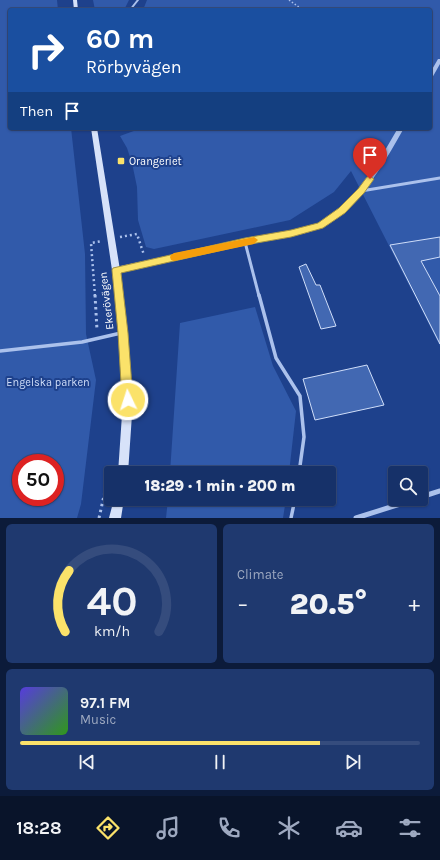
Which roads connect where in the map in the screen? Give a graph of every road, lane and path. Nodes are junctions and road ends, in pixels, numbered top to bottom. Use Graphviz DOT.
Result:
graph roads {
  1 [pos="138,0"];
  2 [pos="289,0"];
  3 [pos="132,8"];
  4 [pos="300,8"];
  5 [pos="440,60"];
  6 [pos="432,74"];
  7 [pos="94,130"];
  8 [pos="400,130"];
  9 [pos="440,178"];
  10 [pos="361,191"];
  11 [pos="137,234"];
  12 [pos="245,242"];
  13 [pos="90,243"];
  14 [pos="146,263"];
  15 [pos="116,270"];
  16 [pos="123,333"];
  17 [pos="97,339"];
  18 [pos="0,351"];
  19 [pos="123,466"];
  20 [pos="299,466"];
  21 [pos="440,491"];
  22 [pos="428,495"];
  23 [pos="104,496"];
  24 [pos="118,506"];
  25 [pos="294,506"];
  26 [pos="394,506"];
  27 [pos="99,518"];
  28 [pos="115,518"];
  29 [pos="291,518"];
  30 [pos="356,518"];
  1 -- 3 [label="lane"];
  2 -- 4 [label="path"];
  5 -- 6 [label="street"];
  7 -- 15 [label="main road, Ekerövägen"];
  8 -- 10 [label="street"];
  9 -- 10 [label="lane"];
  10 -- 12 [label="street"];
  11 -- 14 [label="path"];
  12 -- 14 [label="street"];
  12 -- 20 [label="lane"];
  13 -- 17 [label="path"];
  14 -- 15 [label="street"];
  15 -- 16 [label="main road, Ekerövägen"];
  16 -- 17 [label="lane"];
  16 -- 19 [label="main road, Ekerövägen"];
  17 -- 18 [label="lane"];
  21 -- 22 [label="street"];
  23 -- 27 [label="path"];
  24 -- 28 [label="main road"];
  25 -- 29 [label="lane"];
  26 -- 30 [label="street"];
}
